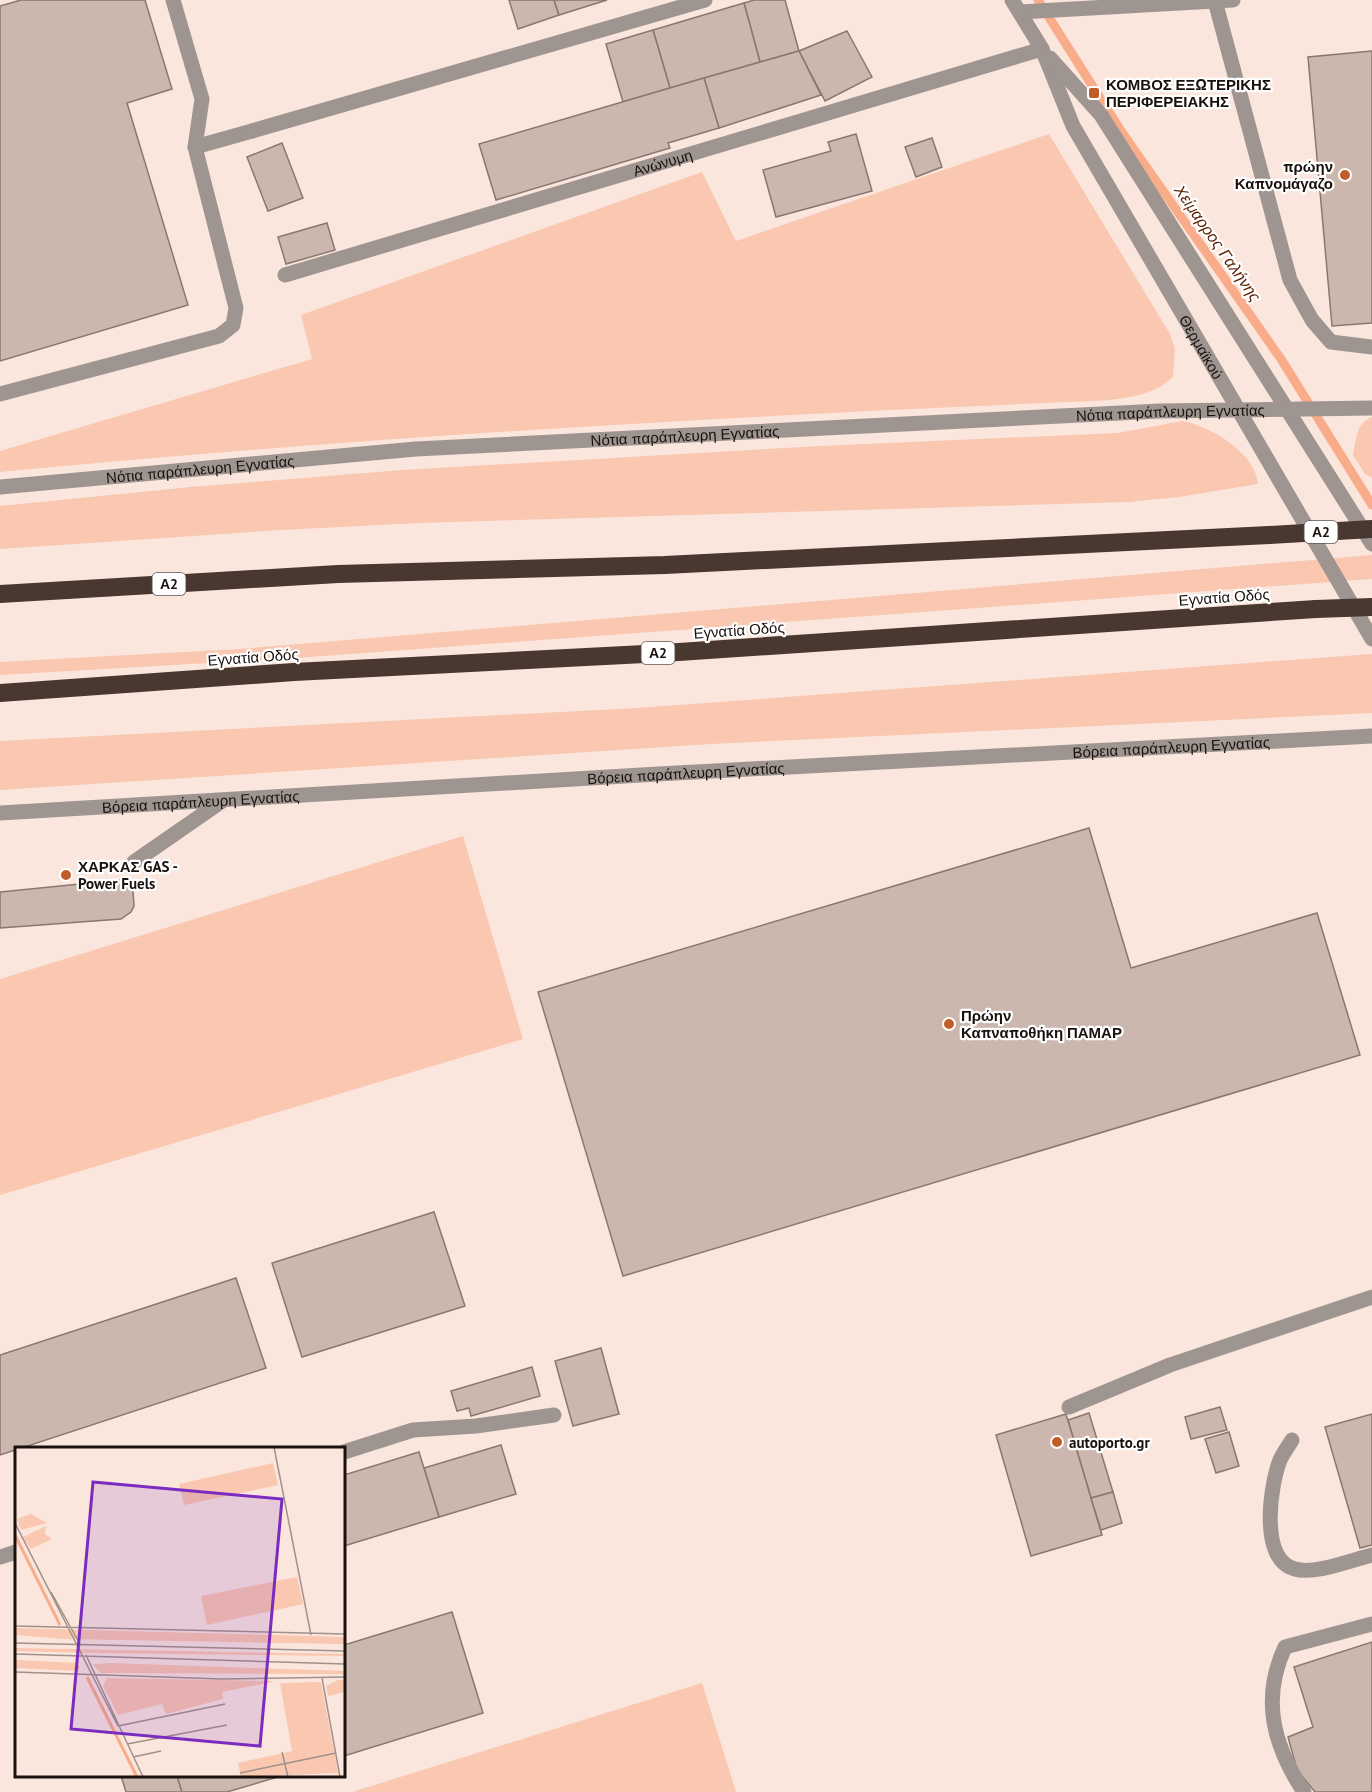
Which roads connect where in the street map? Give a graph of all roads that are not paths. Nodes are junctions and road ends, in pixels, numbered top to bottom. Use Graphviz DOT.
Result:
graph roads {
  1 [pos="173,0"];
  2 [pos="705,0"];
  3 [pos="1233,0"];
  4 [pos="1215,1"];
  5 [pos="1016,6"];
  6 [pos="1042,49"];
  7 [pos="195,147"];
  8 [pos="285,275"];
  9 [pos="1372,347"];
  10 [pos="0,394"];
  11 [pos="1372,408"];
  12 [pos="1287,409"];
  13 [pos="1237,410"];
  14 [pos="0,487"];
  15 [pos="1372,529"];
  16 [pos="1372,544"];
  17 [pos="0,594"];
  18 [pos="1372,607"];
  19 [pos="1372,639"];
  20 [pos="0,693"];
  21 [pos="1372,736"];
  22 [pos="222,801"];
  23 [pos="0,813"];
  24 [pos="134,862"];
  25 [pos="1372,1297"];
  26 [pos="1069,1407"];
  27 [pos="554,1415"];
  28 [pos="1292,1440"];
  29 [pos="345,1452"];
  30 [pos="15,1552"];
  31 [pos="1372,1555"];
  32 [pos="0,1557"];
  33 [pos="1372,1624"];
  34 [pos="1304,1792"];
  1 -- 7 [label="street"];
  2 -- 7 [label="street"];
  3 -- 4 [label="street"];
  4 -- 5 [label="street"];
  4 -- 9 [label="street"];
  5 -- 6 [label="street, Θερμαϊκού"];
  6 -- 8 [label="street, Ανώνυμη"];
  6 -- 12 [label="street, Θερμαϊκού"];
  6 -- 13 [label="street, Θερμαϊκού"];
  7 -- 10 [label="street"];
  11 -- 12 [label="street, Νότια παράπλευρη Εγνατίας"];
  12 -- 13 [label="street, Νότια παράπλευρη Εγνατίας"];
  12 -- 16 [label="street, Θερμαϊκού"];
  13 -- 14 [label="street, Νότια παράπλευρη Εγνατίας"];
  13 -- 19 [label="street, Θερμαϊκού"];
  15 -- 17 [label="highway, Α2, bridge"];
  18 -- 20 [label="highway, Εγνατία Οδός / Α2, bridge"];
  21 -- 22 [label="street, Βόρεια παράπλευρη Εγνατίας"];
  22 -- 23 [label="street, Βόρεια παράπλευρη Εγνατίας"];
  22 -- 24 [label="street"];
  25 -- 26 [label="street"];
  27 -- 29 [label="street"];
  28 -- 31 [label="street"];
  30 -- 32 [label="street"];
  33 -- 34 [label="street"];
}
